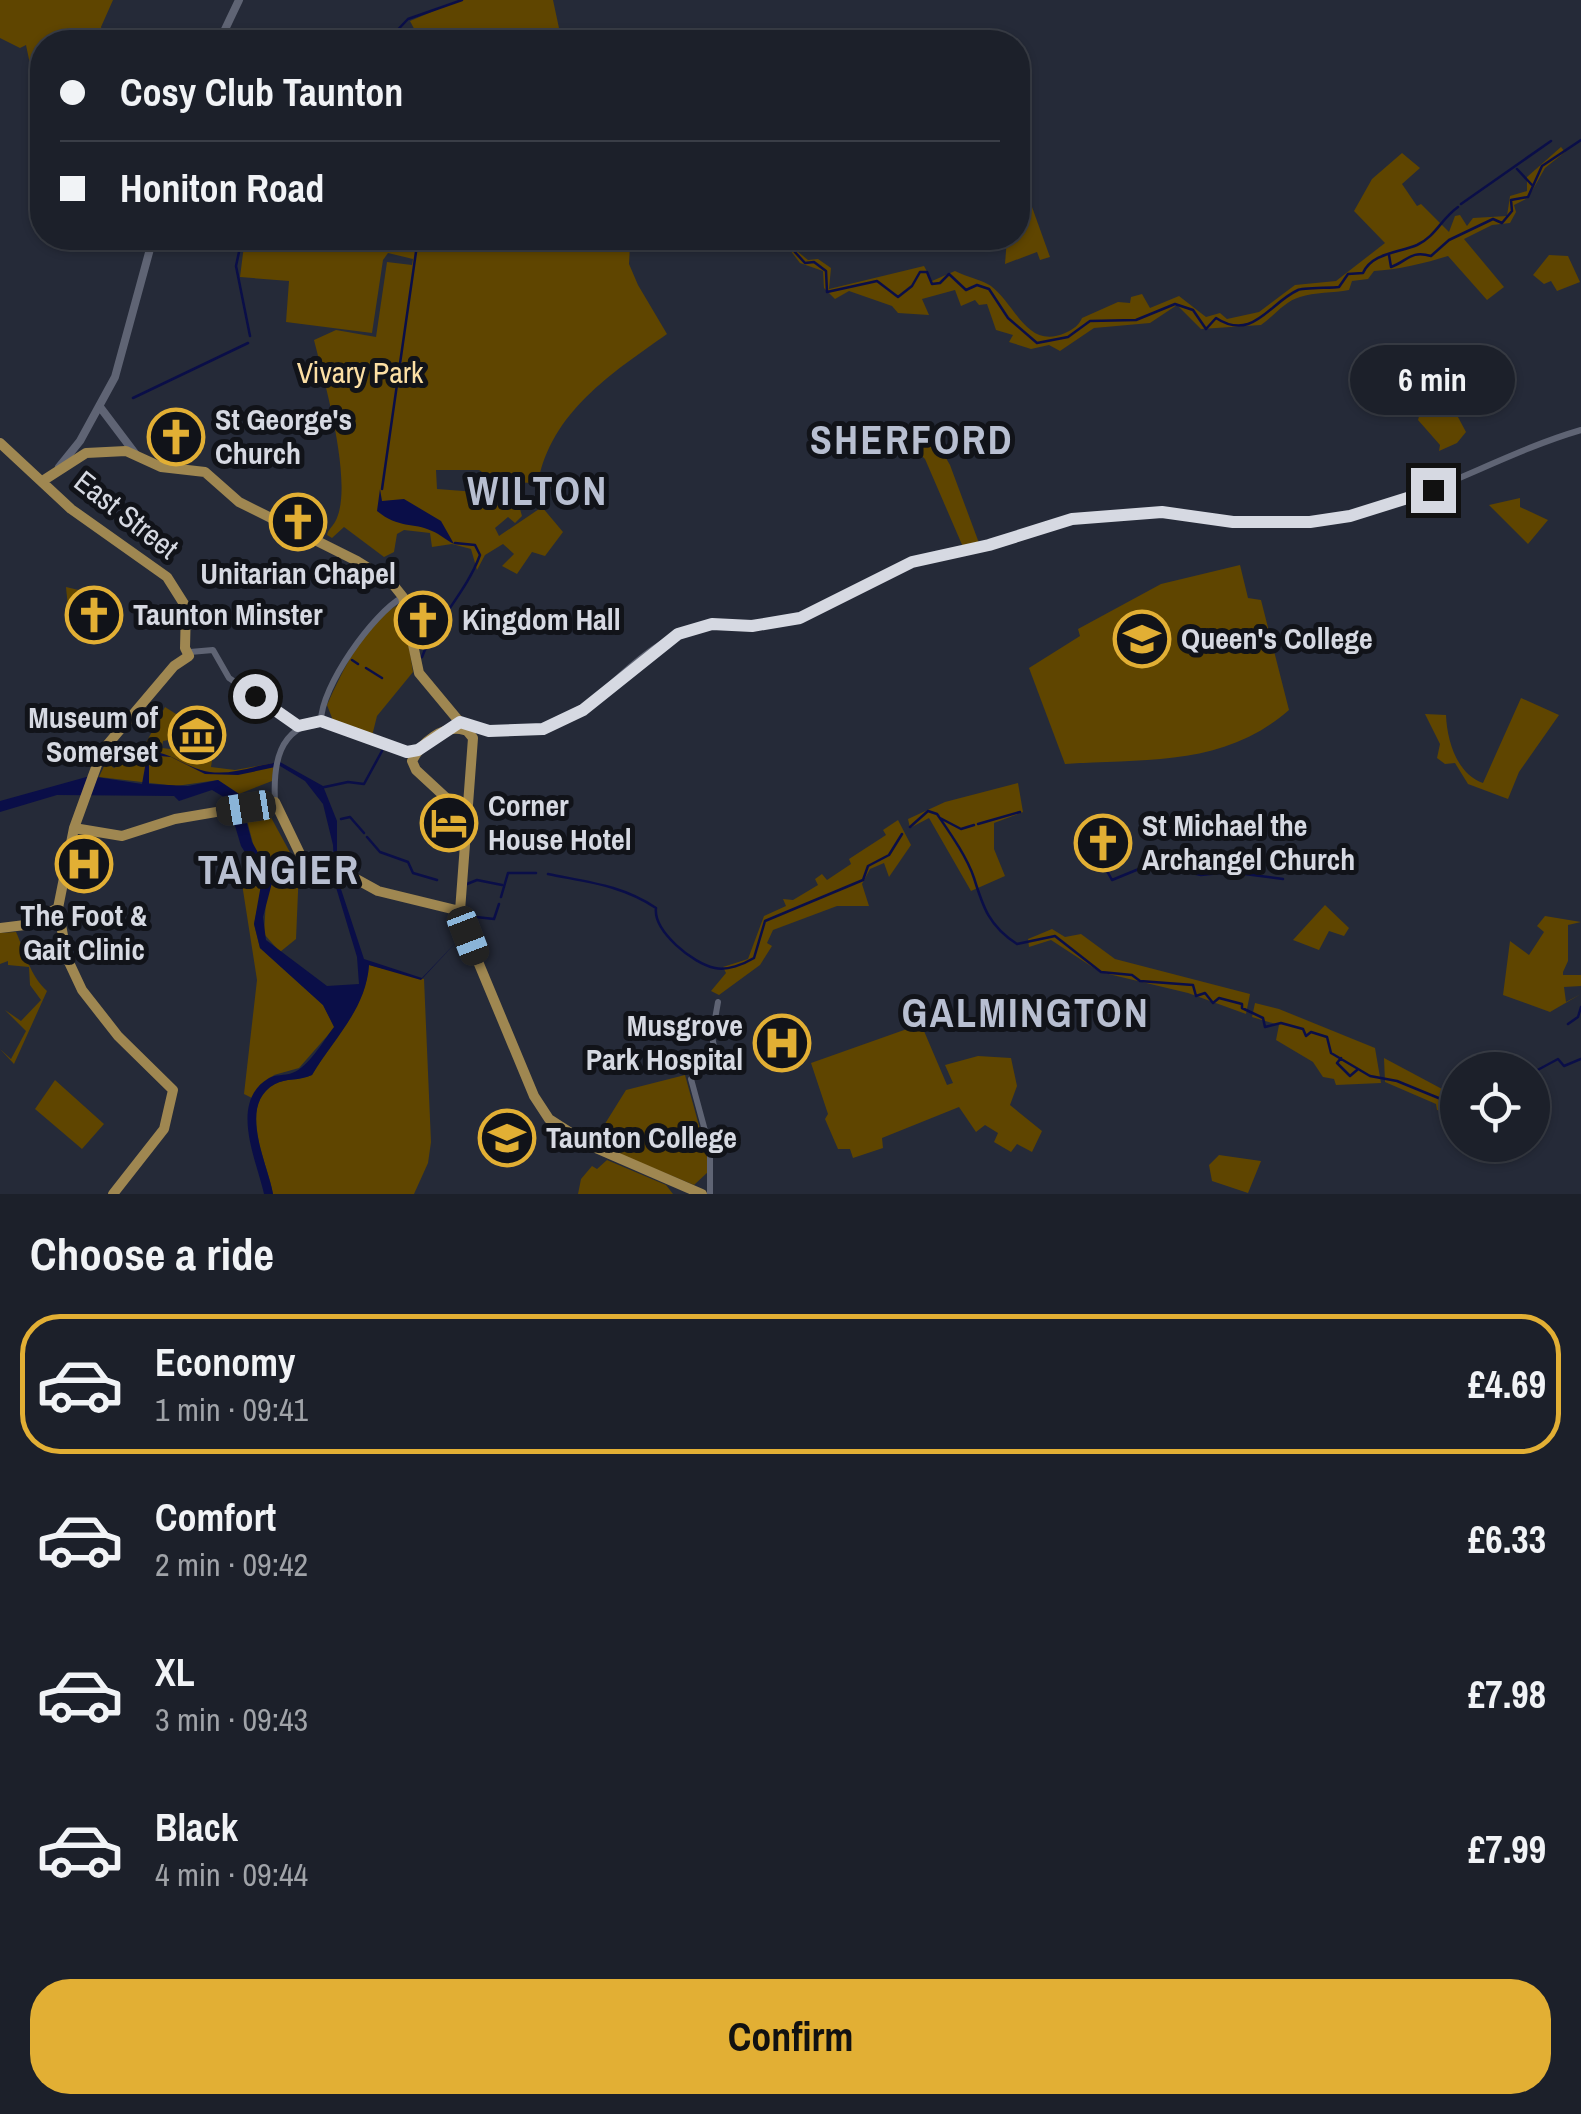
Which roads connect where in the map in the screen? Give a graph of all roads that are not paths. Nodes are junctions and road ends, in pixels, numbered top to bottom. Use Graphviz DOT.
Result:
graph roads {
  1 [pos="238,0"];
  2 [pos="224,30"];
  3 [pos="150,250"];
  4 [pos="99,413"];
  5 [pos="1581,430"];
  6 [pos="80,441"];
  7 [pos="0,443"];
  8 [pos="130,449"];
  9 [pos="82,454"];
  10 [pos="60,467"];
  11 [pos="44,480"];
  12 [pos="403,597"];
  13 [pos="185,653"];
  14 [pos="445,706"];
  15 [pos="321,721"];
  16 [pos="460,722"];
  17 [pos="298,726"];
  18 [pos="489,731"];
  19 [pos="439,733"];
  20 [pos="474,745"];
  21 [pos="384,746"];
  22 [pos="418,750"];
  23 [pos="473,760"];
  24 [pos="416,770"];
  25 [pos="468,797"];
  26 [pos="275,802"];
  27 [pos="460,812"];
  28 [pos="74,828"];
  29 [pos="58,908"];
  30 [pos="458,909"];
  31 [pos="0,928"];
  32 [pos="718,1002"];
  33 [pos="113,1194"];
  34 [pos="702,1194"];
  35 [pos="710,1194"];
  1 -- 2 [label="main road"];
  3 -- 4 [label="main road"];
  4 -- 6 [label="main road"];
  4 -- 8 [label="main road"];
  5 -- 18 [label="street"];
  6 -- 9 [label="main road"];
  6 -- 10 [label="main road"];
  7 -- 11 [label="main road, East Street"];
  8 -- 9 [label="main road"];
  8 -- 12 [label="main road"];
  9 -- 10 [label="main road"];
  10 -- 11 [label="main road"];
  11 -- 13 [label="main road, East Street"];
  12 -- 14 [label="main road"];
  12 -- 15 [label="street"];
  13 -- 17 [label="street"];
  13 -- 28 [label="main road"];
  14 -- 16 [label="main road"];
  14 -- 19 [label="main road"];
  15 -- 17 [label="street"];
  15 -- 21 [label="street"];
  16 -- 18 [label="street"];
  16 -- 19 [label="main road"];
  16 -- 20 [label="main road"];
  17 -- 26 [label="street"];
  18 -- 20 [label="street"];
  19 -- 22 [label="main road"];
  19 -- 23 [label="main road"];
  20 -- 23 [label="main road"];
  21 -- 22 [label="street"];
  21 -- 24 [label="street"];
  22 -- 24 [label="main road"];
  23 -- 25 [label="main road"];
  24 -- 27 [label="main road"];
  25 -- 27 [label="main road"];
  25 -- 30 [label="main road"];
  26 -- 28 [label="main road"];
  26 -- 30 [label="main road"];
  27 -- 30 [label="main road"];
  28 -- 29 [label="main road"];
  29 -- 31 [label="main road"];
  29 -- 33 [label="main road"];
  30 -- 34 [label="main road"];
  32 -- 35 [label="street"];
}
